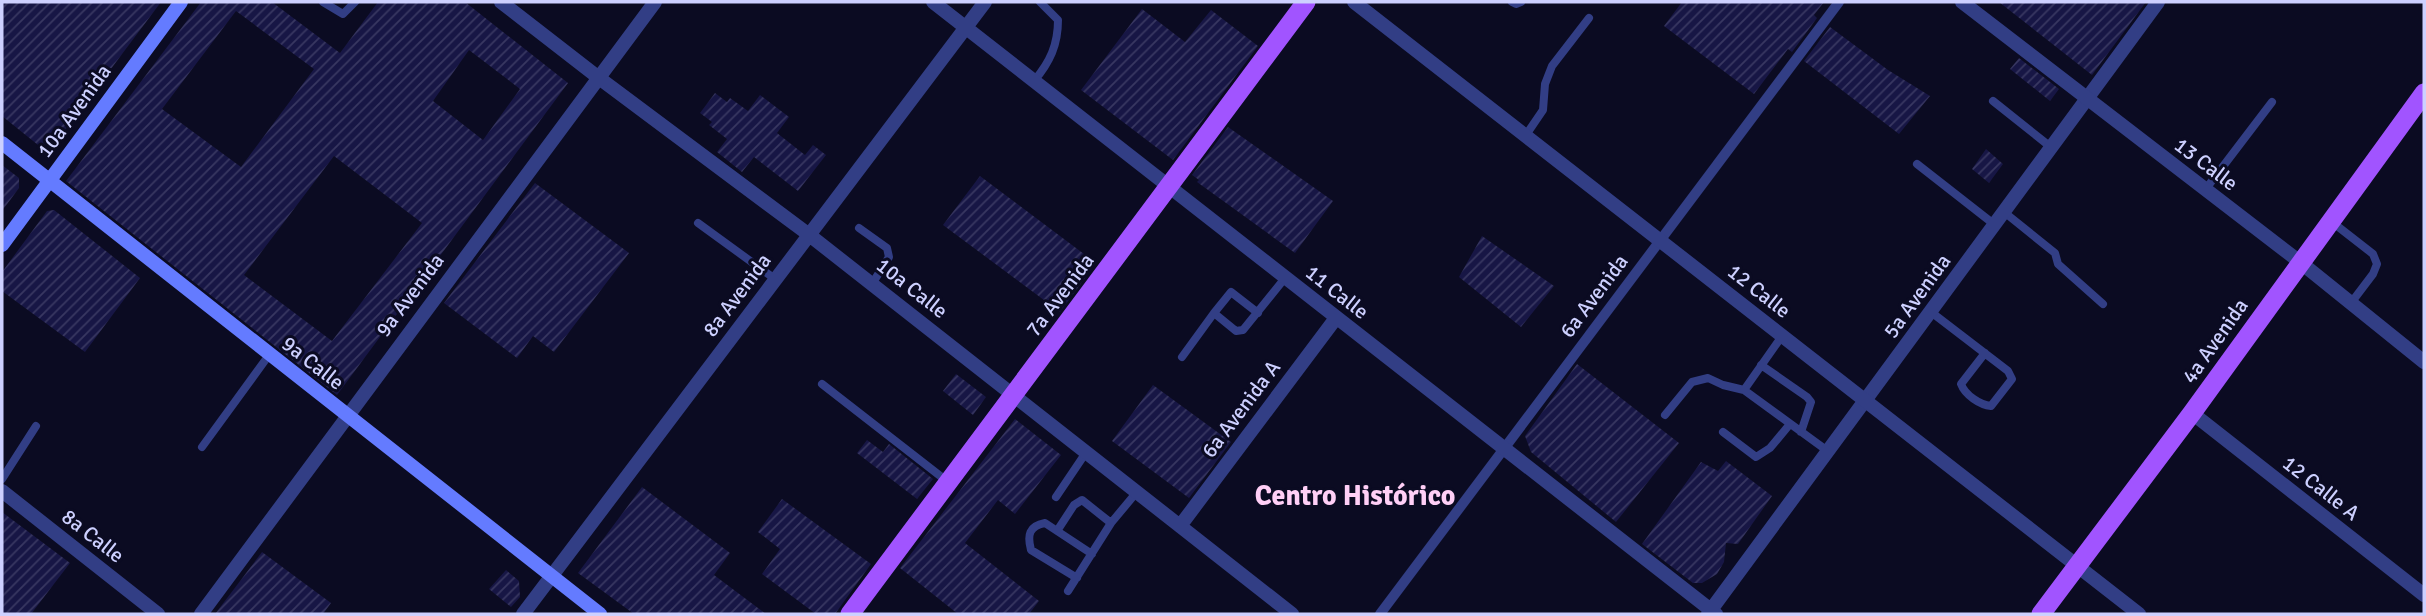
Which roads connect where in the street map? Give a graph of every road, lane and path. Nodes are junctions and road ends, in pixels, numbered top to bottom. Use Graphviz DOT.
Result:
graph roads {
  1 [pos="181,2"];
  2 [pos="323,2"];
  3 [pos="355,2"];
  4 [pos="501,2"];
  5 [pos="655,2"];
  6 [pos="933,2"];
  7 [pos="985,2"];
  8 [pos="1040,2"];
  9 [pos="1306,2"];
  10 [pos="1354,2"];
  11 [pos="1512,2"];
  12 [pos="1521,2"];
  13 [pos="1839,2"];
  14 [pos="1962,2"];
  15 [pos="2158,2"];
  16 [pos="1589,18"];
  17 [pos="965,27"];
  18 [pos="599,78"];
  19 [pos="1034,81"];
  20 [pos="2424,93"];
  21 [pos="2087,100"];
  22 [pos="1993,101"];
  23 [pos="2272,102"];
  24 [pos="1525,135"];
  25 [pos="2,143"];
  26 [pos="2052,148"];
  27 [pos="1917,164"];
  28 [pos="49,181"];
  29 [pos="1169,186"];
  30 [pos="2205,190"];
  31 [pos="2004,212"];
  32 [pos="2330,220"];
  33 [pos="698,223"];
  34 [pos="1995,225"];
  35 [pos="859,228"];
  36 [pos="808,234"];
  37 [pos="1660,241"];
  38 [pos="2,245"];
  39 [pos="2300,262"];
  40 [pos="1285,278"];
  41 [pos="775,279"];
  42 [pos="872,284"];
  43 [pos="2351,303"];
  44 [pos="2103,304"];
  45 [pos="1931,312"];
  46 [pos="1214,313"];
  47 [pos="1258,313"];
  48 [pos="1336,318"];
  49 [pos="1782,335"];
  50 [pos="1985,353"];
  51 [pos="269,355"];
  52 [pos="1182,357"];
  53 [pos="2424,362"];
  54 [pos="1761,365"];
  55 [pos="822,384"];
  56 [pos="1744,390"];
  57 [pos="1014,394"];
  58 [pos="1866,401"];
  59 [pos="2192,413"];
  60 [pos="1665,415"];
  61 [pos="346,416"];
  62 [pos="1790,424"];
  63 [pos="36,426"];
  64 [pos="1723,432"];
  65 [pos="1801,432"];
  66 [pos="202,447"];
  67 [pos="1504,449"];
  68 [pos="1087,451"];
  69 [pos="1829,452"];
  70 [pos="2,479"];
  71 [pos="948,482"];
  72 [pos="2,491"];
  73 [pos="1136,493"];
  74 [pos="1056,498"];
  75 [pos="1111,523"];
  76 [pos="1181,526"];
  77 [pos="1057,531"];
  78 [pos="1092,554"];
  79 [pos="2077,566"];
  80 [pos="552,578"];
  81 [pos="1077,578"];
  82 [pos="1068,591"];
  83 [pos="2424,595"];
  84 [pos="1712,613"];
  85 [pos="158,614"];
  86 [pos="201,614"];
  87 [pos="523,614"];
  88 [pos="600,614"];
  89 [pos="849,614"];
  90 [pos="1292,614"];
  91 [pos="1380,614"];
  92 [pos="2041,614"];
  93 [pos="2139,614"];
  1 -- 28 [label="main road, 10a Avenida"];
  2 -- 3 [label="lane"];
  4 -- 18 [label="street, 10a Calle"];
  5 -- 18 [label="street, 9a Avenida"];
  6 -- 17 [label="street, 11 Calle"];
  7 -- 17 [label="street, 8a Avenida"];
  8 -- 19 [label="lane"];
  9 -- 29 [label="main road, 7a Avenida"];
  10 -- 24 [label="street, 12 Calle"];
  11 -- 12 [label="lane"];
  13 -- 37 [label="street, 6a Avenida"];
  14 -- 21 [label="street, 13 Calle"];
  15 -- 21 [label="street, 5a Avenida"];
  16 -- 24 [label="lane"];
  17 -- 19 [label="street, 11 Calle"];
  17 -- 36 [label="street, 8a Avenida"];
  18 -- 36 [label="street, 10a Calle"];
  18 -- 61 [label="street, 9a Avenida"];
  19 -- 29 [label="street, 11 Calle"];
  20 -- 32 [label="main road, 4a Avenida"];
  21 -- 26 [label="street, 5a Avenida"];
  21 -- 30 [label="street, 13 Calle"];
  22 -- 26 [label="lane"];
  23 -- 30 [label="lane"];
  24 -- 37 [label="street, 12 Calle"];
  25 -- 28 [label="main road, 9a Calle"];
  26 -- 31 [label="street, 5a Avenida"];
  27 -- 34 [label="lane"];
  28 -- 38 [label="main road, 10a Avenida"];
  28 -- 51 [label="main road, 9a Calle"];
  29 -- 40 [label="street, 11 Calle"];
  29 -- 57 [label="main road, 7a Avenida"];
  30 -- 39 [label="street, 13 Calle"];
  31 -- 34 [label="street, 5a Avenida"];
  31 -- 44 [label="lane"];
  32 -- 39 [label="main road, 4a Avenida"];
  32 -- 43 [label="lane"];
  33 -- 41 [label="lane"];
  34 -- 45 [label="street, 5a Avenida"];
  35 -- 42 [label="lane"];
  36 -- 41 [label="street, 8a Avenida"];
  36 -- 42 [label="street, 10a Calle"];
  37 -- 49 [label="street, 12 Calle"];
  37 -- 67 [label="street, 6a Avenida"];
  39 -- 43 [label="street, 13 Calle"];
  39 -- 59 [label="main road, 4a Avenida"];
  40 -- 47 [label="lane"];
  40 -- 48 [label="street, 11 Calle"];
  41 -- 80 [label="street, 8a Avenida"];
  42 -- 57 [label="street, 10a Calle"];
  43 -- 53 [label="street, 13 Calle"];
  45 -- 50 [label="lane"];
  45 -- 58 [label="street, 5a Avenida"];
  46 -- 47 [label="lane"];
  46 -- 47 [label="lane"];
  46 -- 52 [label="lane"];
  48 -- 67 [label="street, 11 Calle"];
  48 -- 76 [label="street, 6a Avenida A"];
  49 -- 54 [label="lane"];
  49 -- 58 [label="street, 12 Calle"];
  50 -- 50 [label="lane"];
  51 -- 61 [label="main road, 9a Calle"];
  51 -- 66 [label="lane"];
  54 -- 56 [label="lane"];
  54 -- 65 [label="lane"];
  55 -- 71 [label="lane"];
  56 -- 60 [label="lane"];
  56 -- 62 [label="lane"];
  57 -- 68 [label="street, 10a Calle"];
  57 -- 71 [label="main road, 7a Avenida"];
  58 -- 69 [label="street, 5a Avenida"];
  58 -- 79 [label="street, 12 Calle"];
  59 -- 79 [label="main road, 4a Avenida"];
  59 -- 83 [label="street, 12 Calle A"];
  61 -- 80 [label="main road, 9a Calle"];
  61 -- 86 [label="street, 9a Avenida"];
  62 -- 64 [label="lane"];
  62 -- 65 [label="lane"];
  63 -- 70 [label="lane"];
  65 -- 69 [label="lane"];
  67 -- 84 [label="street, 11 Calle"];
  67 -- 91 [label="street, 6a Avenida"];
  68 -- 73 [label="street, 10a Calle"];
  68 -- 74 [label="lane"];
  69 -- 84 [label="street, 5a Avenida"];
  71 -- 89 [label="main road, 7a Avenida"];
  72 -- 85 [label="street, 8a Calle"];
  73 -- 75 [label="lane"];
  73 -- 76 [label="street, 10a Calle"];
  75 -- 77 [label="lane"];
  75 -- 78 [label="lane"];
  76 -- 90 [label="street, 10a Calle"];
  77 -- 78 [label="lane"];
  77 -- 81 [label="lane"];
  78 -- 81 [label="lane"];
  79 -- 92 [label="main road, 4a Avenida"];
  79 -- 93 [label="street, 12 Calle"];
  80 -- 87 [label="street, 8a Avenida"];
  80 -- 88 [label="main road, 9a Calle"];
  81 -- 82 [label="lane"];
}
